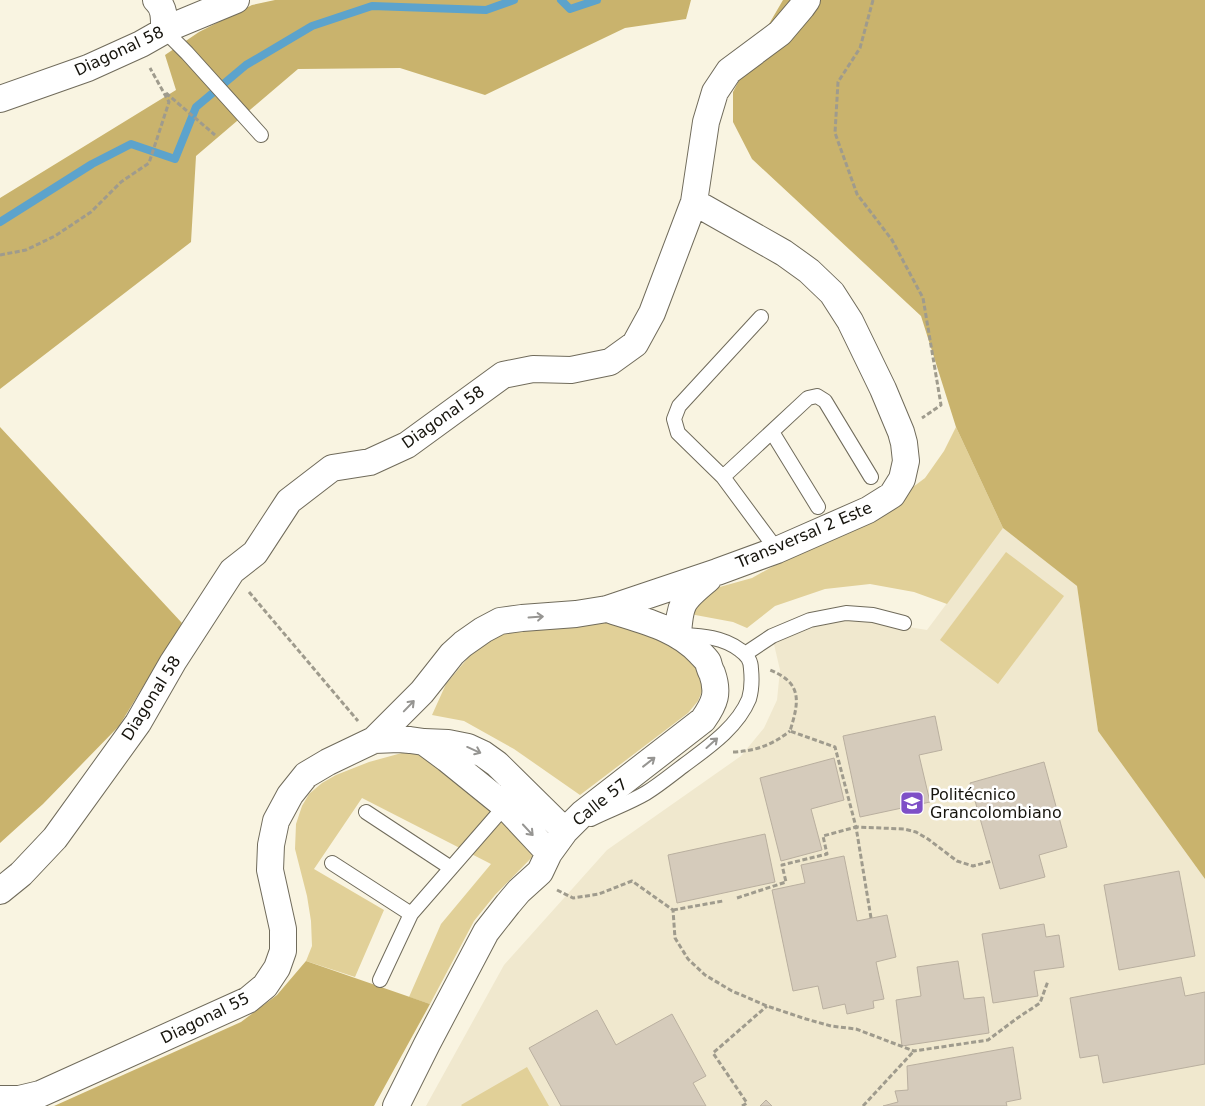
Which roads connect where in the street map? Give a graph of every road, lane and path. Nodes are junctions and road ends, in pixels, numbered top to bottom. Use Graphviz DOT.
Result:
graph roads {
  1 [pos="156,0"];
  2 [pos="236,0"];
  3 [pos="806,0"];
  4 [pos="874,0"];
  5 [pos="164,30"];
  6 [pos="141,44"];
  7 [pos="164,91"];
  8 [pos="0,99"];
  9 [pos="215,135"];
  10 [pos="261,135"];
  11 [pos="694,202"];
  12 [pos="0,254"];
  13 [pos="761,317"];
  14 [pos="772,432"];
  15 [pos="901,432"];
  16 [pos="723,477"];
  17 [pos="871,477"];
  18 [pos="818,508"];
  19 [pos="777,550"];
  20 [pos="232,571"];
  21 [pos="717,572"];
  22 [pos="607,609"];
  23 [pos="904,623"];
  24 [pos="678,635"];
  25 [pos="748,658"];
  26 [pos="790,731"];
  27 [pos="374,740"];
  28 [pos="424,742"];
  29 [pos="706,749"];
  30 [pos="505,806"];
  31 [pos="366,812"];
  32 [pos="856,827"];
  33 [pos="565,831"];
  34 [pos="992,861"];
  35 [pos="332,862"];
  36 [pos="545,863"];
  37 [pos="451,868"];
  38 [pos="0,891"];
  39 [pos="737,898"];
  40 [pos="723,901"];
  41 [pos="673,910"];
  42 [pos="411,914"];
  43 [pos="872,918"];
  44 [pos="380,980"];
  45 [pos="1048,981"];
  46 [pos="767,1006"];
  47 [pos="914,1051"];
  48 [pos="0,1099"];
  49 [pos="396,1106"];
  50 [pos="742,1106"];
  51 [pos="863,1106"];
  1 -- 5 [label="street"];
  2 -- 5 [label="street, Diagonal 58"];
  3 -- 11 [label="street, Diagonal 58"];
  4 -- 15 [label="path"];
  5 -- 6 [label="street, Diagonal 58"];
  5 -- 10 [label="lane"];
  6 -- 7 [label="path"];
  6 -- 8 [label="street, Diagonal 58"];
  7 -- 9 [label="path"];
  7 -- 12 [label="path"];
  11 -- 15 [label="street, Transversal 2 Este"];
  11 -- 20 [label="street, Diagonal 58"];
  13 -- 16 [label="lane"];
  14 -- 16 [label="lane"];
  14 -- 17 [label="lane"];
  14 -- 18 [label="lane"];
  15 -- 19 [label="street, Transversal 2 Este"];
  16 -- 19 [label="lane"];
  19 -- 21 [label="street, Transversal 2 Este"];
  20 -- 27 [label="path"];
  20 -- 38 [label="street, Diagonal 58"];
  21 -- 22 [label="street, Transversal 2 Este"];
  21 -- 24 [label="street, Transversal 2 Este"];
  22 -- 24 [label="street, Calle 57"];
  27 -- 22 [label="street, Transversal 2 Este, one-way"];
  23 -- 25 [label="lane"];
  24 -- 25 [label="lane"];
  33 -- 24 [label="street, Calle 57, one-way"];
  25 -- 26 [label="path"];
  29 -- 25 [label="lane, one-way"];
  26 -- 29 [label="path"];
  26 -- 32 [label="path"];
  27 -- 28 [label="street"];
  27 -- 48 [label="street, Diagonal 55"];
  28 -- 30 [label="street"];
  28 -- 33 [label="street, one-way"];
  29 -- 33 [label="lane"];
  30 -- 36 [label="street, one-way"];
  30 -- 37 [label="lane"];
  31 -- 37 [label="lane"];
  32 -- 34 [label="path"];
  32 -- 39 [label="path"];
  32 -- 43 [label="path"];
  33 -- 36 [label="street, Calle 57"];
  35 -- 42 [label="lane"];
  36 -- 41 [label="path"];
  36 -- 49 [label="street, Calle 57"];
  37 -- 42 [label="lane"];
  40 -- 41 [label="path"];
  41 -- 46 [label="path"];
  42 -- 44 [label="lane"];
  45 -- 47 [label="path"];
  46 -- 47 [label="path"];
  46 -- 50 [label="path"];
  47 -- 51 [label="path"];
}
